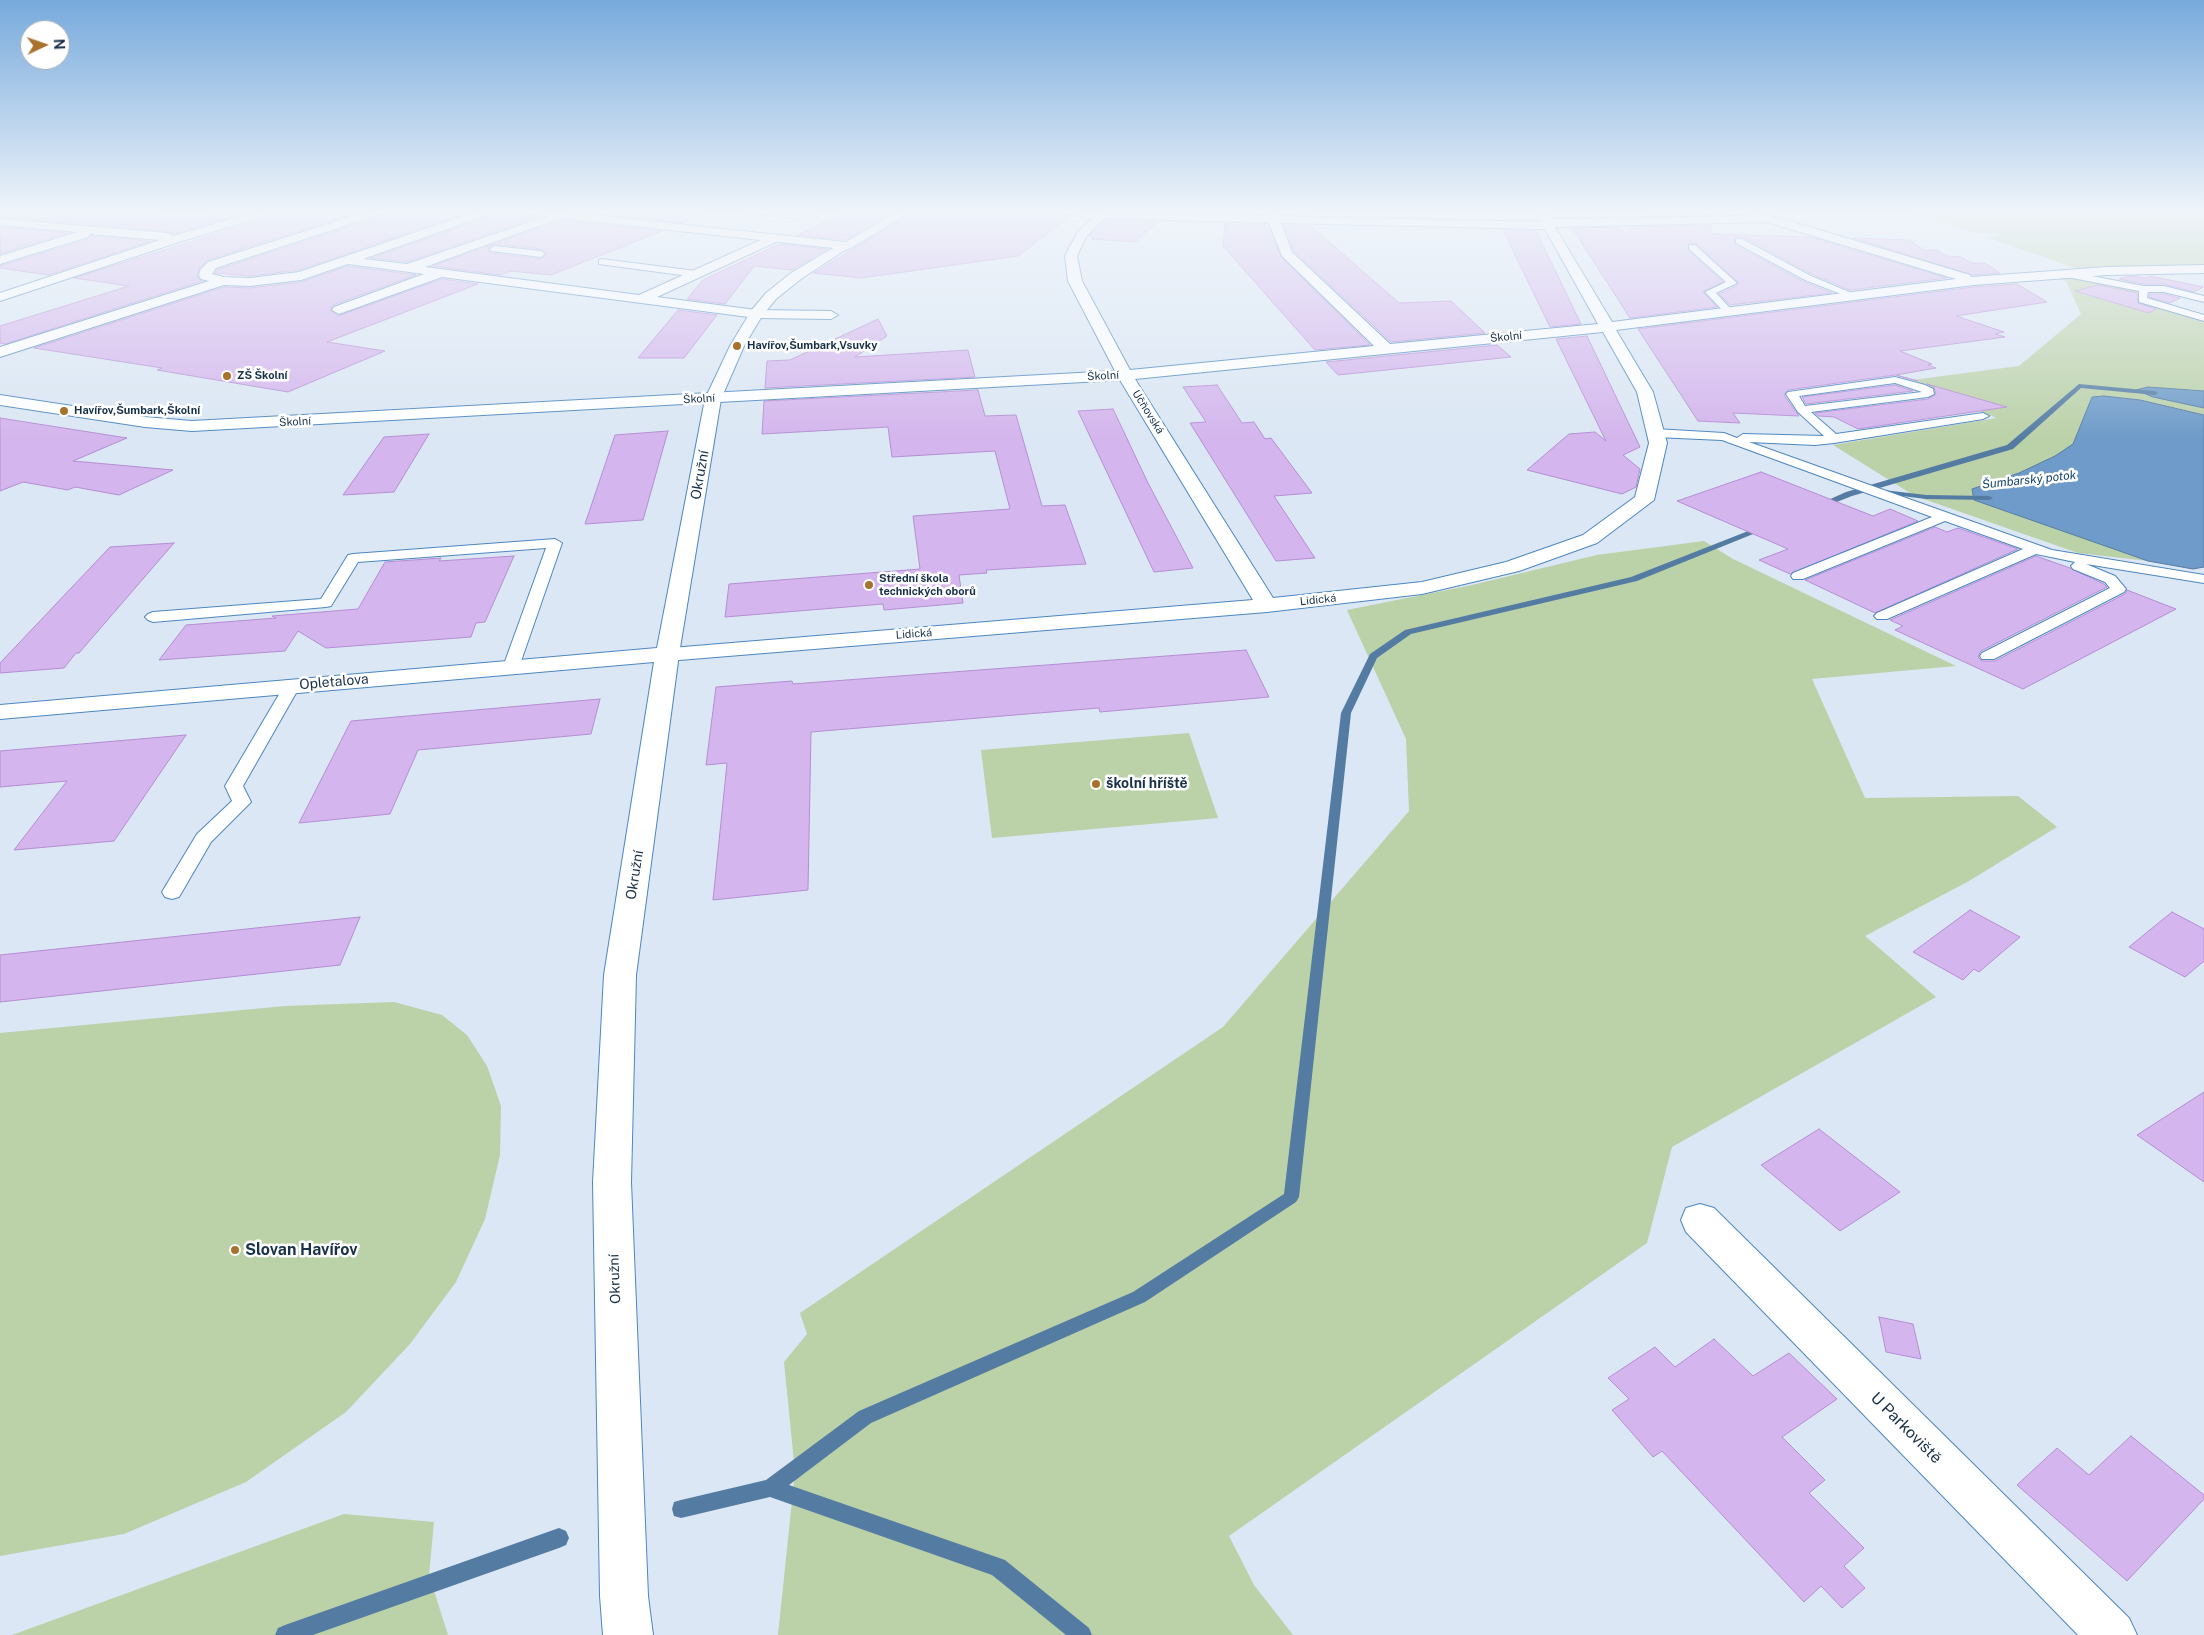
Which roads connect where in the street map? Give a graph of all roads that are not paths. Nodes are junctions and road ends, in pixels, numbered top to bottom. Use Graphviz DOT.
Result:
graph roads {
  1 [pos="29,287"];
  2 [pos="203,287"];
  3 [pos="401,287"];
  4 [pos="553,287"];
  5 [pos="640,287"];
  6 [pos="667,287"];
  7 [pos="782,287"];
  8 [pos="1078,287"];
  9 [pos="1322,287"];
  10 [pos="1585,287"];
  11 [pos="1721,287"];
  12 [pos="1832,287"];
  13 [pos="1924,287"];
  14 [pos="2131,287"];
  15 [pos="2144,290"];
  16 [pos="621,296"];
  17 [pos="1854,296"];
  18 [pos="0,297"];
  19 [pos="643,298"];
  20 [pos="2204,299"];
  21 [pos="339,310"];
  22 [pos="1729,312"];
  23 [pos="756,314"];
  24 [pos="831,315"];
  25 [pos="2204,318"];
  26 [pos="1608,327"];
  27 [pos="1387,350"];
  28 [pos="0,352"];
  29 [pos="1125,374"];
  30 [pos="713,399"];
  31 [pos="0,400"];
  32 [pos="1802,410"];
  33 [pos="1983,416"];
  34 [pos="1655,433"];
  35 [pos="1724,437"];
  36 [pos="1834,439"];
  37 [pos="1943,517"];
  38 [pos="2042,552"];
  39 [pos="1798,576"];
  40 [pos="2204,579"];
  41 [pos="1267,605"];
  42 [pos="1882,616"];
  43 [pos="153,617"];
  44 [pos="667,654"];
  45 [pos="1988,656"];
  46 [pos="511,667"];
  47 [pos="292,686"];
  48 [pos="0,712"];
  49 [pos="172,892"];
  50 [pos="1700,1220"];
  51 [pos="628,1635"];
  52 [pos="2112,1635"];
  1 -- 18 [label="street"];
  2 -- 28 [label="street"];
  3 -- 21 [label="street"];
  4 -- 16 [label="street"];
  5 -- 16 [label="street"];
  6 -- 19 [label="street"];
  7 -- 23 [label="street, Okružní"];
  8 -- 29 [label="street, Učňovská"];
  9 -- 27 [label="street"];
  10 -- 26 [label="street, Lidická"];
  11 -- 22 [label="lane"];
  12 -- 17 [label="lane"];
  13 -- 17 [label="street, Školní"];
  14 -- 15 [label="lane"];
  15 -- 20 [label="lane"];
  15 -- 25 [label="lane"];
  16 -- 19 [label="street"];
  17 -- 22 [label="street, Školní"];
  19 -- 23 [label="street"];
  22 -- 26 [label="street, Školní"];
  23 -- 24 [label="street"];
  23 -- 30 [label="street, Okružní"];
  26 -- 27 [label="street, Školní"];
  26 -- 34 [label="street, Lidická"];
  27 -- 29 [label="street, Školní"];
  29 -- 30 [label="street, Školní"];
  29 -- 41 [label="street, Učňovská"];
  30 -- 31 [label="street, Školní"];
  30 -- 44 [label="street, Okružní"];
  32 -- 32 [label="lane"];
  32 -- 36 [label="lane"];
  33 -- 36 [label="lane"];
  34 -- 35 [label="lane"];
  34 -- 41 [label="street, Lidická"];
  35 -- 36 [label="lane"];
  35 -- 37 [label="lane"];
  37 -- 38 [label="lane"];
  37 -- 39 [label="lane"];
  38 -- 40 [label="lane"];
  38 -- 42 [label="lane"];
  38 -- 45 [label="lane"];
  41 -- 44 [label="street, Lidická"];
  43 -- 46 [label="lane"];
  44 -- 46 [label="street, Opletalova"];
  44 -- 51 [label="street, Okružní"];
  46 -- 47 [label="street, Opletalova"];
  47 -- 48 [label="street, Opletalova"];
  47 -- 49 [label="lane"];
  50 -- 52 [label="street, U Parkoviště"];
}
